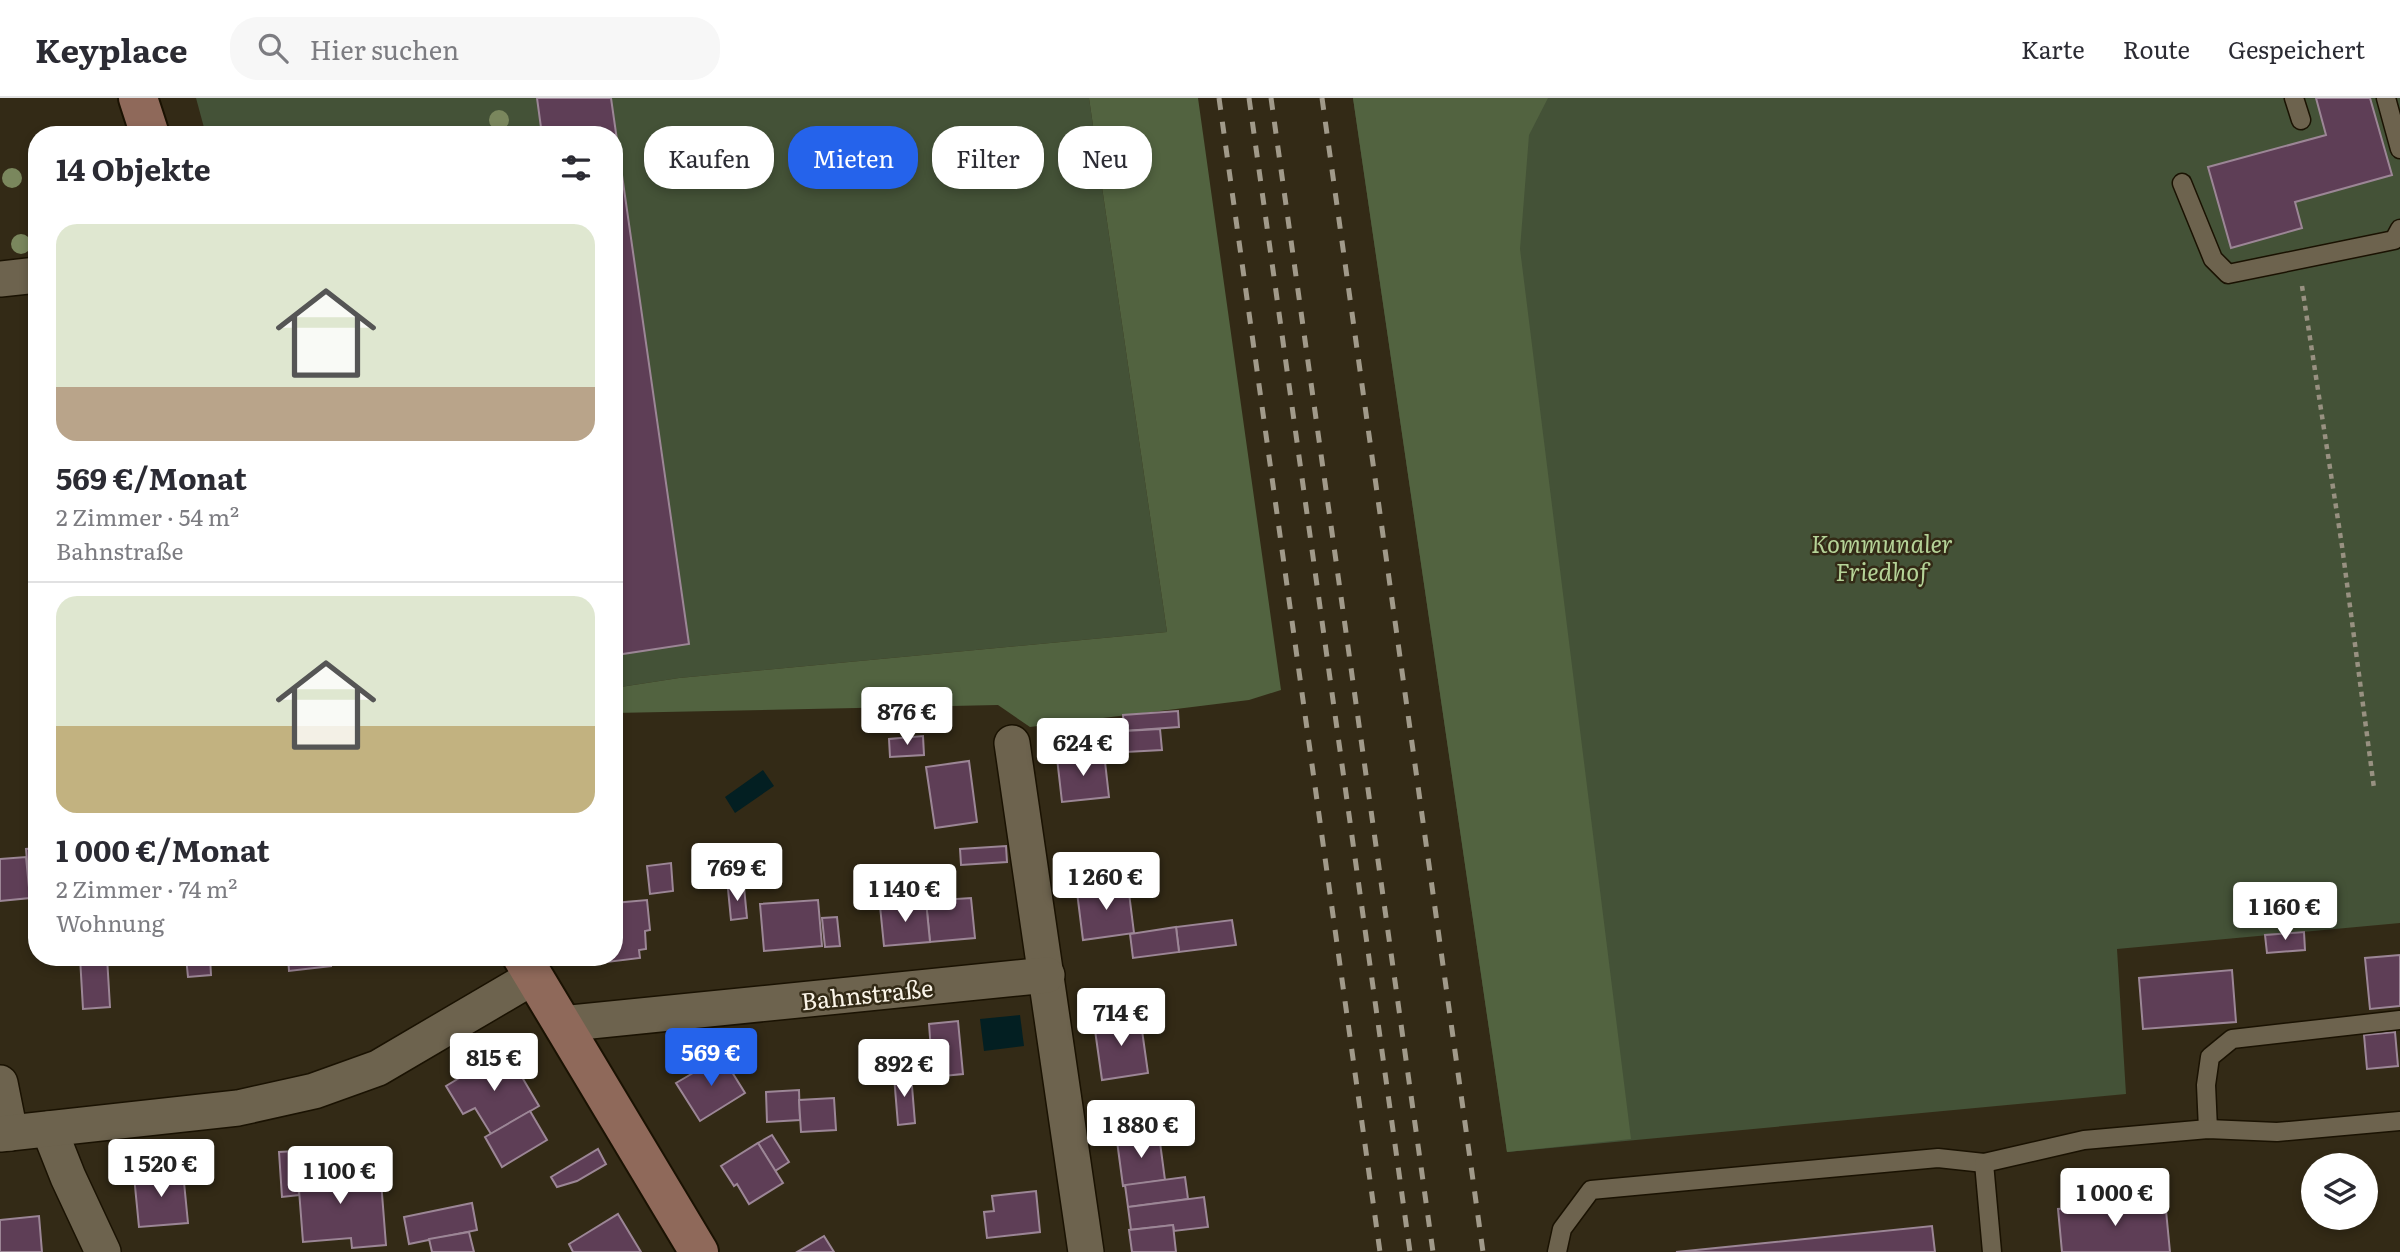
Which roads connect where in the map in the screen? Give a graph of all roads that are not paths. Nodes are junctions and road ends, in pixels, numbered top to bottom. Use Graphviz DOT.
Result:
graph roads {
  1 [pos="138,98"];
  2 [pos="2294,98"];
  3 [pos="2386,98"];
  4 [pos="2301,120"];
  5 [pos="147,126"];
  6 [pos="2400,149"];
  7 [pos="2182,183"];
  8 [pos="2400,229"];
  9 [pos="28,276"];
  10 [pos="0,279"];
  11 [pos="1012,743"];
  12 [pos="528,967"];
  13 [pos="1047,975"];
  14 [pos="2400,1020"];
  15 [pos="561,1024"];
  16 [pos="0,1083"];
  17 [pos="2400,1121"];
  18 [pos="49,1129"];
  19 [pos="2208,1129"];
  20 [pos="5,1133"];
  21 [pos="1984,1163"];
  22 [pos="103,1252"];
  23 [pos="699,1252"];
  24 [pos="1086,1252"];
  25 [pos="1557,1252"];
  26 [pos="1992,1252"];
  1 -- 5 [label="street"];
  2 -- 4 [label="lane"];
  3 -- 6 [label="lane"];
  7 -- 8 [label="lane"];
  9 -- 10 [label="street"];
  11 -- 13 [label="street"];
  12 -- 15 [label="street"];
  12 -- 18 [label="street"];
  13 -- 15 [label="street, Bahnstraße"];
  13 -- 24 [label="street"];
  14 -- 19 [label="lane"];
  15 -- 23 [label="street"];
  16 -- 20 [label="street"];
  17 -- 19 [label="lane"];
  18 -- 20 [label="street"];
  18 -- 22 [label="street"];
  19 -- 21 [label="lane"];
  21 -- 25 [label="lane"];
  21 -- 26 [label="lane"];
}
